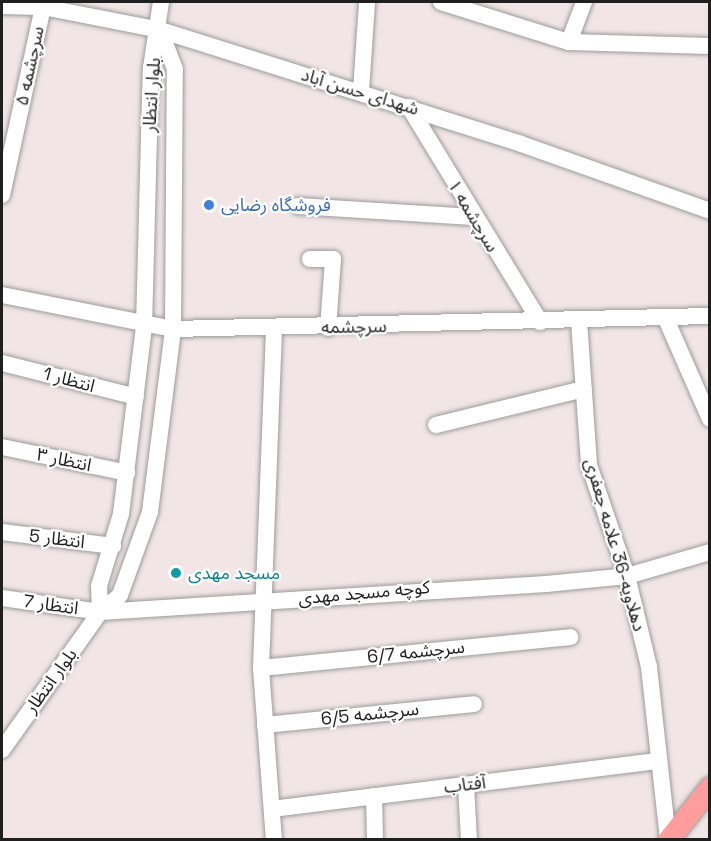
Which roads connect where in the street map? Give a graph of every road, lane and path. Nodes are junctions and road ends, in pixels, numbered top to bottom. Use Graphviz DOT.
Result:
graph roads {
  1 [pos="161,2"];
  2 [pos="367,2"];
  3 [pos="441,2"];
  4 [pos="584,2"];
  5 [pos="2,6"];
  6 [pos="43,7"];
  7 [pos="86,9"];
  8 [pos="160,30"];
  9 [pos="568,42"];
  10 [pos="710,46"];
  11 [pos="361,92"];
  12 [pos="409,107"];
  13 [pos="2,195"];
  14 [pos="298,206"];
  15 [pos="710,211"];
  16 [pos="473,217"];
  17 [pos="310,258"];
  18 [pos="2,296"];
  19 [pos="710,316"];
  20 [pos="666,319"];
  21 [pos="579,321"];
  22 [pos="540,322"];
  23 [pos="144,327"];
  24 [pos="328,328"];
  25 [pos="173,329"];
  26 [pos="274,329"];
  27 [pos="2,363"];
  28 [pos="584,389"];
  29 [pos="136,398"];
  30 [pos="710,419"];
  31 [pos="436,425"];
  32 [pos="2,447"];
  33 [pos="127,473"];
  34 [pos="2,532"];
  35 [pos="113,546"];
  36 [pos="710,552"];
  37 [pos="627,576"];
  38 [pos="2,598"];
  39 [pos="262,601"];
  40 [pos="100,612"];
  41 [pos="570,637"];
  42 [pos="261,668"];
  43 [pos="474,704"];
  44 [pos="266,725"];
  45 [pos="2,750"];
  46 [pos="659,761"];
  47 [pos="466,785"];
  48 [pos="710,787"];
  49 [pos="374,796"];
  50 [pos="272,809"];
  51 [pos="668,839"];
  52 [pos="274,840"];
  53 [pos="375,840"];
  54 [pos="469,840"];
  1 -- 8 [label="street"];
  2 -- 11 [label="street"];
  3 -- 9 [label="street"];
  4 -- 9 [label="street"];
  5 -- 6 [label="street, شهدای حسن آباد"];
  6 -- 7 [label="street, شهدای حسن آباد"];
  6 -- 13 [label="street, سرچشمه ۵"];
  7 -- 8 [label="street, شهدای حسن آباد"];
  8 -- 11 [label="street, شهدای حسن آباد"];
  8 -- 23 [label="street, بلوار انتظار"];
  8 -- 25 [label="street, بلوار انتظار"];
  9 -- 10 [label="street"];
  11 -- 12 [label="street, شهدای حسن آباد"];
  12 -- 15 [label="street, شهدای حسن آباد"];
  12 -- 16 [label="street, سرچشمه ۱"];
  14 -- 16 [label="street"];
  16 -- 22 [label="street, سرچشمه ۱"];
  17 -- 24 [label="street"];
  18 -- 23 [label="street, سرچشمه"];
  19 -- 20 [label="street, سرچشمه"];
  20 -- 21 [label="street, سرچشمه"];
  20 -- 30 [label="street"];
  21 -- 22 [label="street, سرچشمه"];
  21 -- 28 [label="street, دهلاویه-36 علامه جعفری"];
  22 -- 24 [label="street, سرچشمه"];
  23 -- 25 [label="street, سرچشمه"];
  23 -- 29 [label="street, بلوار انتظار"];
  24 -- 26 [label="street, سرچشمه"];
  25 -- 26 [label="street, سرچشمه"];
  25 -- 40 [label="street, بلوار انتظار"];
  26 -- 39 [label="street"];
  27 -- 29 [label="street, انتظار 1"];
  28 -- 31 [label="street"];
  28 -- 37 [label="street, دهلاویه-36 علامه جعفری"];
  29 -- 33 [label="street, بلوار انتظار"];
  32 -- 33 [label="street, انتظار ۳"];
  33 -- 35 [label="street, بلوار انتظار"];
  34 -- 35 [label="street, انتظار 5"];
  35 -- 40 [label="street, بلوار انتظار"];
  36 -- 37 [label="street, کوچه مسجد مهدی"];
  37 -- 39 [label="street, کوچه مسجد مهدی"];
  37 -- 46 [label="street, دهلاویه-36 علامه جعفری"];
  38 -- 40 [label="street, انتظار 7"];
  39 -- 40 [label="street, کوچه مسجد مهدی"];
  39 -- 42 [label="street"];
  40 -- 45 [label="street, بلوار انتظار"];
  41 -- 42 [label="street, سرچشمه 6/7"];
  42 -- 44 [label="street"];
  43 -- 44 [label="street, سرچشمه 6/5"];
  44 -- 50 [label="street"];
  46 -- 47 [label="street, آفتاب"];
  46 -- 51 [label="street, دهلاویه-36 علامه جعفری"];
  47 -- 49 [label="street, آفتاب"];
  47 -- 54 [label="street"];
  48 -- 51 [label="main road"];
  49 -- 50 [label="street, آفتاب"];
  49 -- 53 [label="street"];
  50 -- 52 [label="street"];
}
